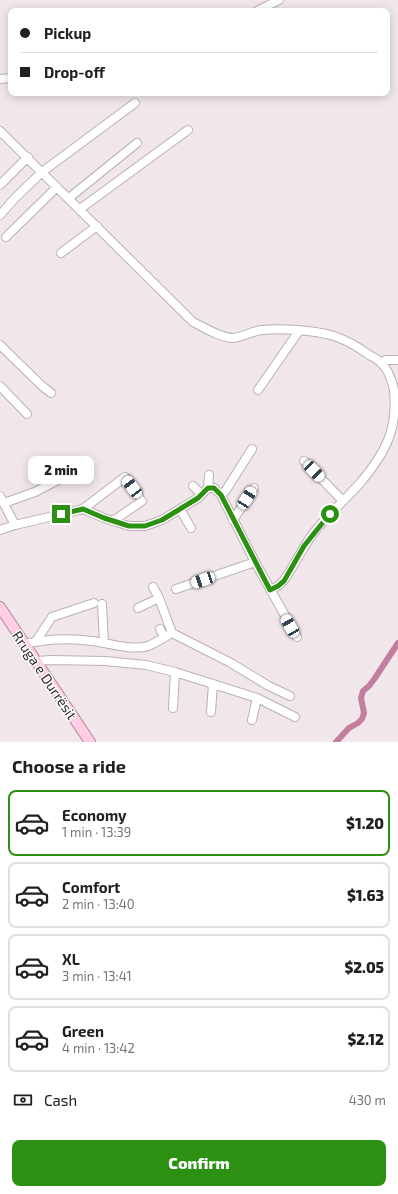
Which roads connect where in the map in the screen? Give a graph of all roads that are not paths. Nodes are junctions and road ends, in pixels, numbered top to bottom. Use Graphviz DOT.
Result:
graph roads {
  1 [pos="279,0"];
  2 [pos="263,8"];
  3 [pos="135,103"];
  4 [pos="188,130"];
  5 [pos="0,131"];
  6 [pos="137,144"];
  7 [pos="28,157"];
  8 [pos="42,172"];
  9 [pos="0,185"];
  10 [pos="57,187"];
  11 [pos="69,198"];
  12 [pos="80,209"];
  13 [pos="0,215"];
  14 [pos="97,226"];
  15 [pos="6,237"];
  16 [pos="61,253"];
  17 [pos="299,331"];
  18 [pos="0,345"];
  19 [pos="398,360"];
  20 [pos="381,362"];
  21 [pos="0,386"];
  22 [pos="258,390"];
  23 [pos="51,393"];
  24 [pos="27,414"];
  25 [pos="252,449"];
  26 [pos="304,460"];
  27 [pos="209,475"];
  28 [pos="60,480"];
  29 [pos="193,486"];
  30 [pos="208,488"];
  31 [pos="254,488"];
  32 [pos="201,494"];
  33 [pos="221,495"];
  34 [pos="0,496"];
  35 [pos="20,501"];
  36 [pos="343,501"];
  37 [pos="5,505"];
  38 [pos="83,509"];
  39 [pos="180,509"];
  40 [pos="233,520"];
  41 [pos="113,521"];
  42 [pos="15,525"];
  43 [pos="190,528"];
  44 [pos="0,530"];
  45 [pos="255,562"];
  46 [pos="153,587"];
  47 [pos="176,589"];
  48 [pos="270,590"];
  49 [pos="159,598"];
  50 [pos="0,607"];
  51 [pos="138,608"];
  52 [pos="160,629"];
  53 [pos="172,633"];
  54 [pos="164,637"];
  55 [pos="297,638"];
  56 [pos="36,641"];
  57 [pos="104,642"];
  58 [pos="24,644"];
  59 [pos="35,661"];
  60 [pos="175,672"];
  61 [pos="213,684"];
  62 [pos="290,696"];
  63 [pos="257,698"];
  64 [pos="174,708"];
  65 [pos="211,712"];
  66 [pos="295,717"];
  67 [pos="252,720"];
  68 [pos="90,742"];
  1 -- 2 [label="street"];
  3 -- 8 [label="street"];
  4 -- 12 [label="street"];
  5 -- 7 [label="street"];
  6 -- 11 [label="street"];
  7 -- 8 [label="street"];
  7 -- 9 [label="street"];
  8 -- 10 [label="street"];
  8 -- 13 [label="street"];
  10 -- 11 [label="street"];
  10 -- 15 [label="street"];
  11 -- 12 [label="street"];
  12 -- 14 [label="street"];
  14 -- 16 [label="street"];
  14 -- 17 [label="street"];
  17 -- 20 [label="street"];
  17 -- 22 [label="street"];
  18 -- 23 [label="street"];
  19 -- 20 [label="street"];
  20 -- 36 [label="street"];
  21 -- 24 [label="street"];
  25 -- 33 [label="street"];
  26 -- 36 [label="street"];
  27 -- 30 [label="street"];
  28 -- 37 [label="street"];
  29 -- 32 [label="street"];
  30 -- 32 [label="street"];
  30 -- 33 [label="street"];
  31 -- 40 [label="street"];
  32 -- 39 [label="street"];
  33 -- 40 [label="street"];
  34 -- 37 [label="street"];
  35 -- 37 [label="street"];
  36 -- 48 [label="street"];
  37 -- 42 [label="street"];
  38 -- 41 [label="street"];
  38 -- 41 [label="street"];
  38 -- 42 [label="street"];
  39 -- 41 [label="street"];
  39 -- 43 [label="street"];
  40 -- 45 [label="street"];
  42 -- 44 [label="street"];
  45 -- 47 [label="street"];
  45 -- 48 [label="street"];
  46 -- 49 [label="street"];
  48 -- 55 [label="street"];
  49 -- 51 [label="street"];
  49 -- 53 [label="street"];
  50 -- 58 [label="main road, Rruga e Durrësit"];
  52 -- 54 [label="street"];
  53 -- 54 [label="street"];
  53 -- 62 [label="street"];
  54 -- 57 [label="street"];
  56 -- 57 [label="street"];
  56 -- 57 [label="street"];
  56 -- 58 [label="street"];
  58 -- 59 [label="main road, Rruga e Durrësit"];
  59 -- 60 [label="street"];
  59 -- 68 [label="main road, Rruga e Durrësit"];
  60 -- 61 [label="street"];
  60 -- 64 [label="street"];
  61 -- 63 [label="street"];
  61 -- 65 [label="street"];
  63 -- 66 [label="street"];
  63 -- 67 [label="street"];
}
